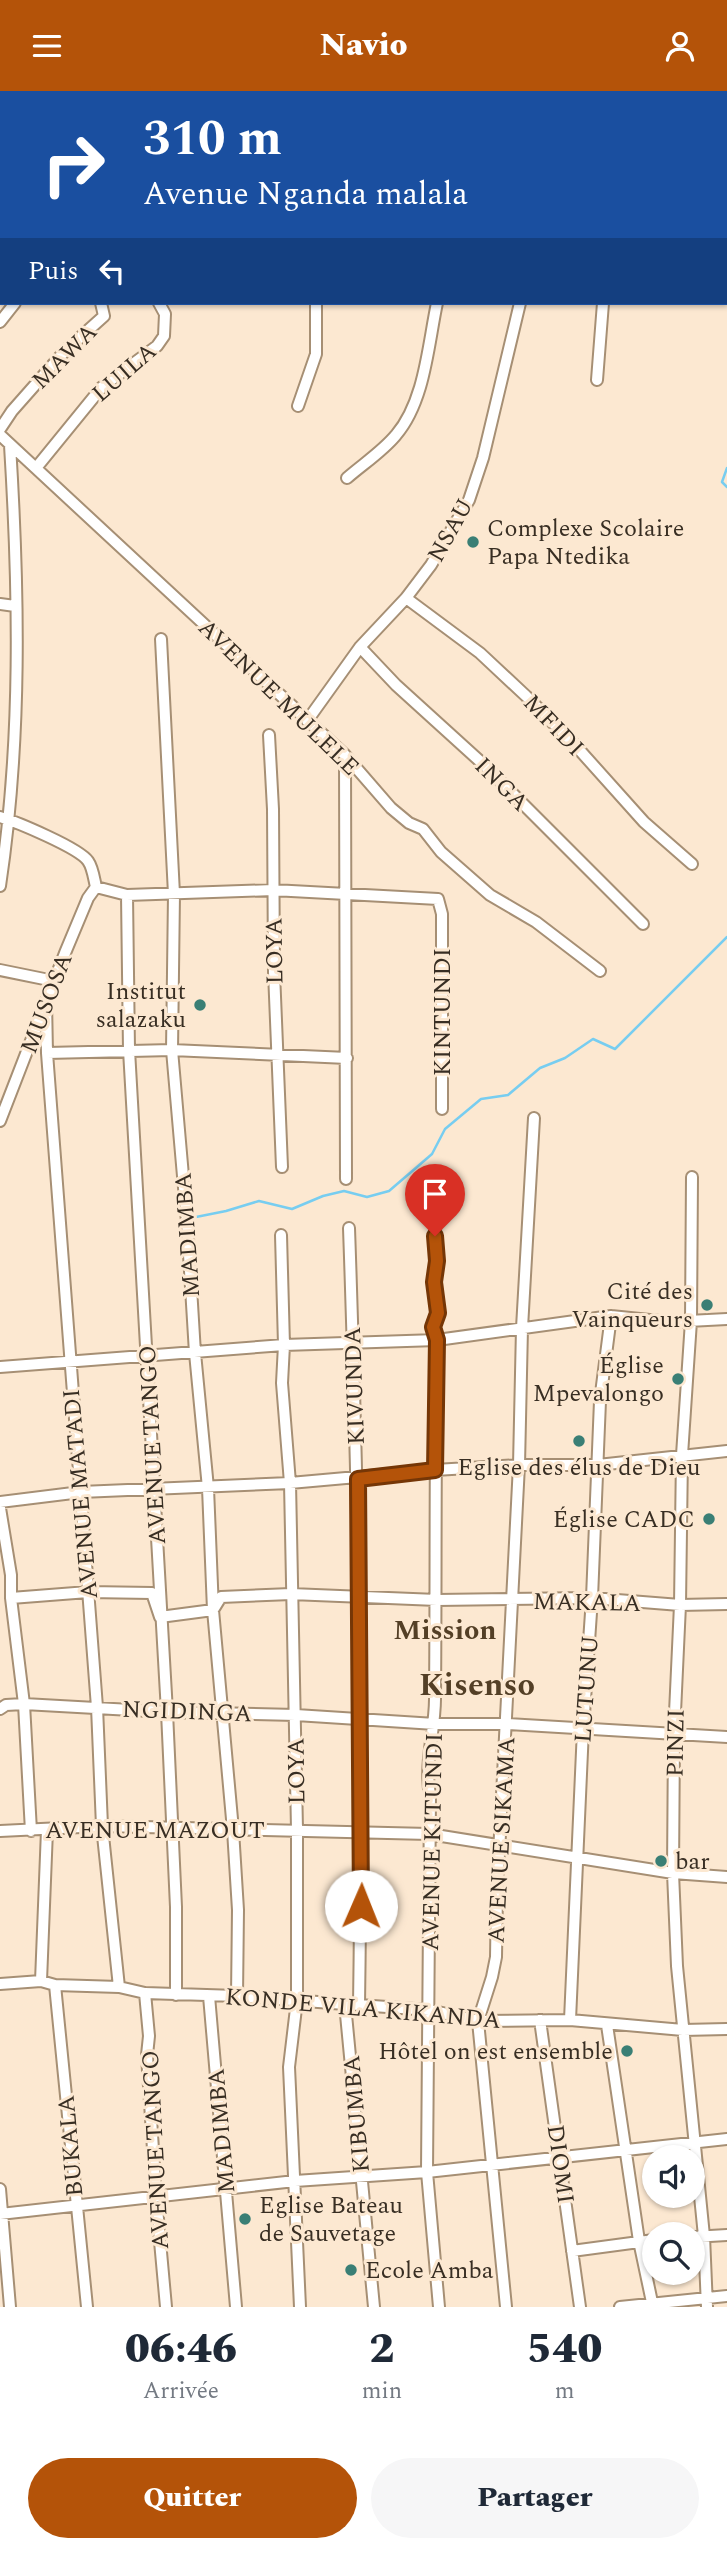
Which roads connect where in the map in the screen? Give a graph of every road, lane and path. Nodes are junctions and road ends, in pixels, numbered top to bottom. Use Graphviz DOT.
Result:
graph roads {
  1 [pos="13,305"];
  2 [pos="101,305"];
  3 [pos="160,305"];
  4 [pos="316,305"];
  5 [pos="437,305"];
  6 [pos="520,305"];
  7 [pos="603,305"];
  8 [pos="0,322"];
  9 [pos="597,380"];
  10 [pos="298,406"];
  11 [pos="0,429"];
  12 [pos="0,435"];
  13 [pos="10,445"];
  14 [pos="36,468"];
  15 [pos="348,478"];
  16 [pos="406,598"];
  17 [pos="0,604"];
  18 [pos="15,605"];
  19 [pos="161,639"];
  20 [pos="360,647"];
  21 [pos="307,721"];
  22 [pos="268,735"];
  23 [pos="345,755"];
  24 [pos="4,818"];
  25 [pos="692,864"];
  26 [pos="0,886"];
  27 [pos="96,887"];
  28 [pos="273,890"];
  29 [pos="344,892"];
  30 [pos="174,894"];
  31 [pos="127,895"];
  32 [pos="643,924"];
  33 [pos="0,970"];
  34 [pos="600,971"];
  35 [pos="54,981"];
  36 [pos="46,1001"];
  37 [pos="172,1049"];
  38 [pos="129,1051"];
  39 [pos="47,1053"];
  40 [pos="279,1055"];
  41 [pos="347,1058"];
  42 [pos="3,1104"];
  43 [pos="442,1109"];
  44 [pos="534,1118"];
  45 [pos="0,1121"];
  46 [pos="282,1167"];
  47 [pos="692,1177"];
  48 [pos="346,1179"];
  49 [pos="434,1210"];
  50 [pos="349,1228"];
  51 [pos="281,1235"];
  52 [pos="611,1316"];
  53 [pos="727,1319"];
  54 [pos="691,1321"];
  55 [pos="522,1328"];
  56 [pos="437,1340"];
  57 [pos="353,1344"];
  58 [pos="285,1345"];
  59 [pos="195,1353"];
  60 [pos="148,1356"];
  61 [pos="69,1362"];
  62 [pos="0,1367"];
  63 [pos="727,1451"];
  64 [pos="682,1455"];
  65 [pos="519,1465"];
  66 [pos="598,1465"];
  67 [pos="435,1470"];
  68 [pos="358,1479"];
  69 [pos="290,1483"];
  70 [pos="208,1488"];
  71 [pos="153,1491"];
  72 [pos="81,1492"];
  73 [pos="0,1502"];
  74 [pos="0,1508"];
  75 [pos="88,1592"];
  76 [pos="291,1594"];
  77 [pos="11,1598"];
  78 [pos="358,1598"];
  79 [pos="592,1598"];
  80 [pos="437,1600"];
  81 [pos="512,1600"];
  82 [pos="727,1604"];
  83 [pos="680,1605"];
  84 [pos="213,1610"];
  85 [pos="160,1617"];
  86 [pos="24,1703"];
  87 [pos="97,1707"];
  88 [pos="0,1709"];
  89 [pos="167,1712"];
  90 [pos="224,1712"];
  91 [pos="296,1716"];
  92 [pos="360,1720"];
  93 [pos="435,1724"];
  94 [pos="507,1724"];
  95 [pos="583,1729"];
  96 [pos="674,1734"];
  97 [pos="727,1737"];
  98 [pos="103,1826"];
  99 [pos="171,1829"];
  100 [pos="297,1829"];
  101 [pos="47,1830"];
  102 [pos="233,1830"];
  103 [pos="0,1831"];
  104 [pos="31,1831"];
  105 [pos="362,1831"];
  106 [pos="429,1834"];
  107 [pos="499,1846"];
  108 [pos="577,1857"];
  109 [pos="673,1873"];
  110 [pos="727,1877"];
  111 [pos="41,1981"];
  112 [pos="0,1984"];
  113 [pos="55,1985"];
  114 [pos="120,1987"];
  115 [pos="145,1993"];
  116 [pos="176,1995"];
  117 [pos="209,1996"];
  118 [pos="237,1996"];
  119 [pos="297,2000"];
  120 [pos="345,2004"];
  121 [pos="359,2005"];
  122 [pos="429,2010"];
  123 [pos="540,2020"];
  124 [pos="570,2020"];
  125 [pos="478,2021"];
  126 [pos="607,2025"];
  127 [pos="683,2029"];
  128 [pos="727,2029"];
  129 [pos="727,2139"];
  130 [pos="695,2141"];
  131 [pos="626,2149"];
  132 [pos="560,2157"];
  133 [pos="493,2164"];
  134 [pos="428,2172"];
  135 [pos="362,2177"];
  136 [pos="295,2181"];
  137 [pos="227,2188"];
  138 [pos="0,2189"];
  139 [pos="156,2197"];
  140 [pos="76,2205"];
  141 [pos="2,2214"];
  142 [pos="698,2222"];
  143 [pos="727,2235"];
  144 [pos="705,2237"];
  145 [pos="639,2241"];
  146 [pos="642,2241"];
  147 [pos="572,2251"];
  148 [pos="727,2296"];
  149 [pos="707,2302"];
  150 [pos="653,2305"];
  151 [pos="10,2307"];
  152 [pos="87,2307"];
  153 [pos="166,2307"];
  154 [pos="236,2307"];
  155 [pos="300,2307"];
  156 [pos="374,2307"];
  157 [pos="439,2307"];
  158 [pos="506,2307"];
  159 [pos="580,2307"];
  160 [pos="620,2307"];
  1 -- 8 [label="street"];
  2 -- 11 [label="street, MAWA"];
  3 -- 14 [label="street, LUILA"];
  4 -- 10 [label="street"];
  5 -- 15 [label="street"];
  6 -- 16 [label="street, NSAU"];
  7 -- 9 [label="street"];
  12 -- 13 [label="street, AVENUE MULELE"];
  13 -- 14 [label="street, AVENUE MULELE"];
  13 -- 18 [label="street"];
  14 -- 21 [label="street, AVENUE MULELE"];
  16 -- 20 [label="street, NSAU"];
  16 -- 25 [label="street, MFIDI"];
  17 -- 18 [label="street"];
  18 -- 24 [label="street"];
  19 -- 30 [label="street, MADIMBA"];
  20 -- 21 [label="street, NSAU"];
  20 -- 32 [label="street, INGA"];
  21 -- 23 [label="street, AVENUE MULELE"];
  22 -- 28 [label="street, LOYA"];
  23 -- 29 [label="street"];
  23 -- 34 [label="street, AVENUE MULELE"];
  24 -- 26 [label="street"];
  24 -- 27 [label="street"];
  27 -- 31 [label="street"];
  27 -- 35 [label="street, MUSOSA"];
  28 -- 29 [label="street"];
  28 -- 30 [label="street"];
  28 -- 40 [label="street, LOYA"];
  29 -- 41 [label="street"];
  29 -- 43 [label="street, KINTUNDI"];
  30 -- 31 [label="street"];
  30 -- 37 [label="street, MADIMBA"];
  31 -- 38 [label="street, AVENUE TANGO"];
  33 -- 35 [label="street"];
  35 -- 36 [label="street, MUSOSA"];
  36 -- 39 [label="street, AVENUE MATADI"];
  36 -- 42 [label="street, MUSOSA"];
  37 -- 38 [label="street"];
  37 -- 40 [label="street"];
  37 -- 59 [label="street, MADIMBA"];
  38 -- 39 [label="street"];
  38 -- 60 [label="street, AVENUE TANGO"];
  39 -- 61 [label="street, AVENUE MATADI"];
  40 -- 41 [label="street"];
  40 -- 46 [label="street, LOYA"];
  41 -- 48 [label="street"];
  42 -- 45 [label="street, MUSOSA"];
  44 -- 55 [label="street, AVENUE SIKAMA"];
  47 -- 54 [label="street, PINZI"];
  49 -- 56 [label="street, AVENUE KITUNDI"];
  50 -- 57 [label="street, KIVUNDA"];
  51 -- 58 [label="street, LOYA"];
  52 -- 54 [label="street"];
  52 -- 55 [label="street"];
  52 -- 66 [label="street, LUTUNU"];
  53 -- 54 [label="street"];
  54 -- 64 [label="street, PINZI"];
  55 -- 56 [label="street"];
  55 -- 65 [label="street, AVENUE SIKAMA"];
  56 -- 57 [label="street"];
  56 -- 67 [label="street, AVENUE KITUNDI"];
  57 -- 58 [label="street"];
  57 -- 68 [label="street, KIVUNDA"];
  58 -- 59 [label="street"];
  58 -- 69 [label="street, LOYA"];
  59 -- 60 [label="street"];
  59 -- 70 [label="street, MADIMBA"];
  60 -- 61 [label="street"];
  60 -- 71 [label="street, AVENUE TANGO"];
  61 -- 62 [label="street"];
  61 -- 72 [label="street, AVENUE MATADI"];
  63 -- 64 [label="street"];
  64 -- 66 [label="street"];
  64 -- 83 [label="street, PINZI"];
  65 -- 66 [label="street"];
  65 -- 67 [label="street"];
  65 -- 81 [label="street, AVENUE SIKAMA"];
  66 -- 79 [label="street, LUTUNU"];
  67 -- 68 [label="street"];
  67 -- 80 [label="street, AVENUE KITUNDI"];
  68 -- 69 [label="street"];
  68 -- 78 [label="street, KIVUNDA"];
  69 -- 70 [label="street"];
  69 -- 76 [label="street, LOYA"];
  70 -- 71 [label="street"];
  70 -- 84 [label="street, MADIMBA"];
  71 -- 72 [label="street"];
  71 -- 85 [label="street, AVENUE TANGO"];
  72 -- 73 [label="street"];
  72 -- 75 [label="street, AVENUE MATADI"];
  74 -- 77 [label="street"];
  75 -- 77 [label="street"];
  75 -- 85 [label="street"];
  75 -- 87 [label="street, AVENUE MATADI"];
  76 -- 78 [label="street, MAKALA"];
  76 -- 84 [label="street, MAKALA"];
  76 -- 91 [label="street, LOYA"];
  77 -- 86 [label="street"];
  78 -- 80 [label="street, MAKALA"];
  78 -- 92 [label="street, KIVUNDA"];
  79 -- 81 [label="street, MAKALA"];
  79 -- 83 [label="street, MAKALA"];
  79 -- 95 [label="street, LUTUNU"];
  80 -- 81 [label="street, MAKALA"];
  80 -- 93 [label="street, AVENUE KITUNDI"];
  81 -- 94 [label="street, AVENUE SIKAMA"];
  82 -- 83 [label="street, MAKALA"];
  83 -- 96 [label="street, PINZI"];
  84 -- 85 [label="street, MAKALA"];
  84 -- 90 [label="street, MADIMBA"];
  85 -- 89 [label="street, AVENUE TANGO"];
  86 -- 87 [label="street, NGIDINGA"];
  86 -- 88 [label="street, NGIDINGA"];
  86 -- 104 [label="street"];
  87 -- 89 [label="street, NGIDINGA"];
  87 -- 98 [label="street, AVENUE MATADI"];
  89 -- 90 [label="street, NGIDINGA"];
  89 -- 99 [label="street, AVENUE TANGO"];
  90 -- 91 [label="street, NGIDINGA"];
  90 -- 102 [label="street, MADIMBA"];
  91 -- 92 [label="street, NGIDINGA"];
  91 -- 100 [label="street, LOYA"];
  92 -- 93 [label="street, NGIDINGA"];
  92 -- 105 [label="street, KIVUNDA"];
  93 -- 94 [label="street, NGIDINGA"];
  93 -- 106 [label="street, AVENUE KITUNDI"];
  94 -- 95 [label="street, NGIDINGA"];
  94 -- 107 [label="street, AVENUE SIKAMA"];
  95 -- 96 [label="street, NGIDINGA"];
  95 -- 108 [label="street, LUTUNU"];
  96 -- 97 [label="street, NGIDINGA"];
  96 -- 109 [label="street, PINZI"];
  98 -- 99 [label="street, AVENUE MAZOUT"];
  98 -- 101 [label="street, AVENUE MAZOUT"];
  98 -- 114 [label="street, AVENUE MATADI"];
  99 -- 102 [label="street, AVENUE MAZOUT"];
  99 -- 116 [label="street, AVENUE TANGO"];
  100 -- 102 [label="street, AVENUE MAZOUT"];
  100 -- 105 [label="street, AVENUE MAZOUT"];
  100 -- 119 [label="street, LOYA"];
  101 -- 104 [label="street, AVENUE MAZOUT"];
  101 -- 111 [label="street"];
  102 -- 118 [label="street, MADIMBA"];
  103 -- 104 [label="street, AVENUE MAZOUT"];
  105 -- 106 [label="street, AVENUE MAZOUT"];
  105 -- 121 [label="street, KIVUNDA"];
  106 -- 107 [label="street, AVENUE MAZOUT"];
  106 -- 122 [label="street, AVENUE KITUNDI"];
  107 -- 108 [label="street, AVENUE MAZOUT"];
  107 -- 125 [label="street, AVENUE SIKAMA"];
  108 -- 109 [label="street, AVENUE MAZOUT"];
  108 -- 124 [label="street, LUTUNU"];
  109 -- 110 [label="street, AVENUE MAZOUT"];
  109 -- 127 [label="street, PINZI"];
  111 -- 112 [label="street, KONDE VILA KIKANDA"];
  111 -- 113 [label="street, KONDE VILA KIKANDA"];
  113 -- 114 [label="street, KONDE VILA KIKANDA"];
  113 -- 140 [label="street, BUKALA"];
  114 -- 115 [label="street, KONDE VILA KIKANDA"];
  115 -- 116 [label="street, KONDE VILA KIKANDA"];
  115 -- 139 [label="street, AVENUE TANGO"];
  116 -- 117 [label="street, KONDE VILA KIKANDA"];
  117 -- 118 [label="street, KONDE VILA KIKANDA"];
  117 -- 137 [label="street, MADIMBA"];
  118 -- 119 [label="street, KONDE VILA KIKANDA"];
  119 -- 120 [label="street, KONDE VILA KIKANDA"];
  119 -- 136 [label="street, LOYA"];
  120 -- 121 [label="street, KONDE VILA KIKANDA"];
  120 -- 135 [label="street, KIBUMBA"];
  121 -- 122 [label="street, KONDE VILA KIKANDA"];
  122 -- 125 [label="street, KONDE VILA KIKANDA"];
  122 -- 134 [label="street, AVENUE KITUNDI"];
  123 -- 124 [label="street, KONDE VILA KIKANDA"];
  123 -- 125 [label="street, KONDE VILA KIKANDA"];
  123 -- 132 [label="street, DIOMI"];
  124 -- 126 [label="street, KONDE VILA KIKANDA"];
  125 -- 133 [label="street, AVENUE SIKAMA"];
  126 -- 127 [label="street, KONDE VILA KIKANDA"];
  126 -- 131 [label="street"];
  127 -- 128 [label="street, KONDE VILA KIKANDA"];
  127 -- 130 [label="street, PINZI"];
  129 -- 130 [label="street"];
  130 -- 131 [label="street"];
  130 -- 142 [label="street, PINZI"];
  131 -- 132 [label="street"];
  131 -- 145 [label="street"];
  132 -- 133 [label="street"];
  132 -- 147 [label="street, DIOMI"];
  133 -- 134 [label="street"];
  133 -- 158 [label="street, AVENUE SIKAMA"];
  134 -- 135 [label="street"];
  134 -- 157 [label="street, AVENUE KITUNDI"];
  135 -- 136 [label="street"];
  135 -- 156 [label="street, KIBUMBA"];
  136 -- 137 [label="street"];
  136 -- 155 [label="street, LOYA"];
  137 -- 139 [label="street"];
  137 -- 154 [label="street, MADIMBA"];
  138 -- 141 [label="street"];
  139 -- 140 [label="street"];
  139 -- 153 [label="street, AVENUE TANGO"];
  140 -- 141 [label="street"];
  140 -- 152 [label="street, BUKALA"];
  141 -- 151 [label="street"];
  143 -- 144 [label="street"];
  145 -- 146 [label="street"];
  145 -- 147 [label="street"];
  145 -- 150 [label="street"];
  147 -- 159 [label="street, DIOMI"];
  148 -- 149 [label="street"];
  149 -- 150 [label="street"];
  150 -- 160 [label="street"];
}
